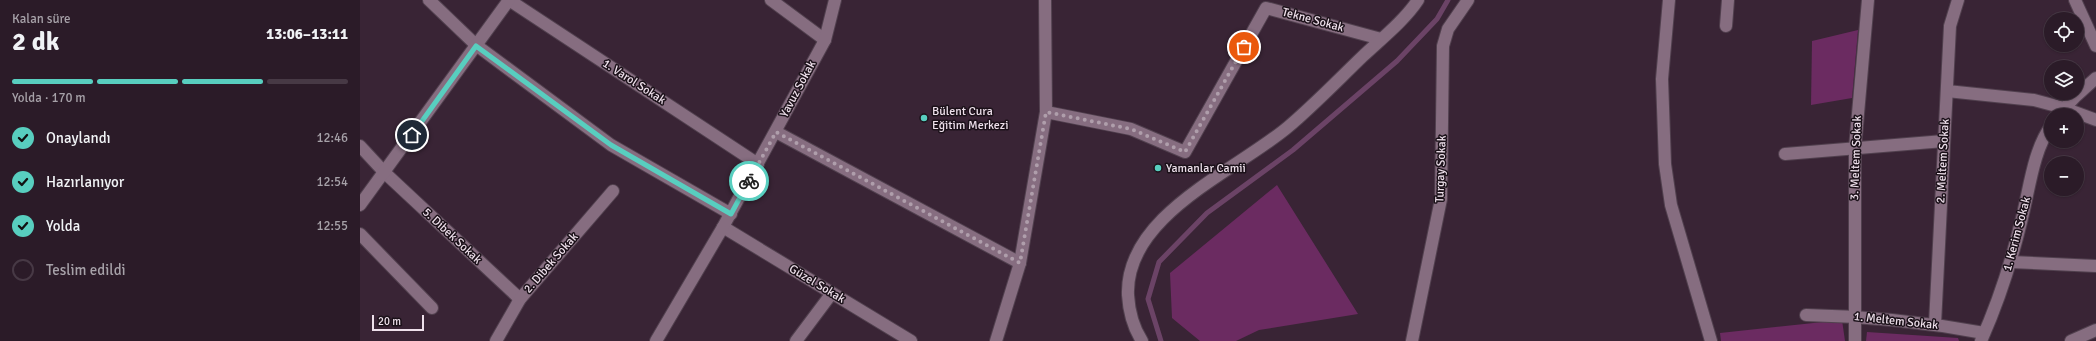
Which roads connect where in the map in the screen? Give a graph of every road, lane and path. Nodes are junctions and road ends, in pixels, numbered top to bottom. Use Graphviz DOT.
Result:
graph roads {
  1 [pos="429,0"];
  2 [pos="509,0"];
  3 [pos="771,0"];
  4 [pos="1045,0"];
  5 [pos="1418,0"];
  6 [pos="1468,0"];
  7 [pos="1669,0"];
  8 [pos="1728,0"];
  9 [pos="1868,0"];
  10 [pos="1958,0"];
  11 [pos="2075,0"];
  12 [pos="833,1"];
  13 [pos="1726,26"];
  14 [pos="1381,39"];
  15 [pos="825,40"];
  16 [pos="476,46"];
  17 [pos="2096,46"];
  18 [pos="2096,78"];
  19 [pos="1947,91"];
  20 [pos="2054,108"];
  21 [pos="2064,108"];
  22 [pos="1046,112"];
  23 [pos="2084,117"];
  24 [pos="2096,120"];
  25 [pos="776,132"];
  26 [pos="2044,138"];
  27 [pos="1944,141"];
  28 [pos="360,146"];
  29 [pos="1854,148"];
  30 [pos="1785,154"];
  31 [pos="758,164"];
  32 [pos="385,173"];
  33 [pos="613,191"];
  34 [pos="360,205"];
  35 [pos="731,214"];
  36 [pos="723,227"];
  37 [pos="360,234"];
  38 [pos="2011,262"];
  39 [pos="1020,263"];
  40 [pos="2096,269"];
  41 [pos="832,293"];
  42 [pos="520,299"];
  43 [pos="432,308"];
  44 [pos="1806,315"];
  45 [pos="1855,316"];
  46 [pos="1935,324"];
  47 [pos="2096,330"];
  48 [pos="1982,337"];
  49 [pos="496,341"];
  50 [pos="656,341"];
  51 [pos="796,341"];
  52 [pos="911,341"];
  53 [pos="996,341"];
  54 [pos="1142,341"];
  55 [pos="1412,341"];
  56 [pos="1711,341"];
  57 [pos="1855,341"];
  58 [pos="2070,341"];
  1 -- 16 [label="street"];
  2 -- 16 [label="street"];
  2 -- 31 [label="street, 1. Varol Sokak"];
  3 -- 15 [label="street"];
  4 -- 22 [label="street"];
  5 -- 14 [label="street"];
  6 -- 55 [label="street, Turgay Sokak"];
  7 -- 56 [label="street"];
  8 -- 13 [label="street"];
  9 -- 29 [label="street, 3. Meltem Sokak"];
  10 -- 19 [label="street, 2. Meltem Sokak"];
  11 -- 17 [label="street"];
  12 -- 15 [label="street, Yavuz Sokak"];
  14 -- 22 [label="street, Tekne Sokak"];
  14 -- 54 [label="street"];
  15 -- 25 [label="street, Yavuz Sokak"];
  16 -- 32 [label="street"];
  16 -- 35 [label="street"];
  18 -- 21 [label="street"];
  19 -- 20 [label="street"];
  19 -- 27 [label="street, 2. Meltem Sokak"];
  22 -- 39 [label="street"];
  23 -- 24 [label="street"];
  25 -- 31 [label="street, Yavuz Sokak"];
  25 -- 39 [label="street"];
  26 -- 38 [label="street, 1. Kerim Sokak"];
  27 -- 29 [label="street"];
  27 -- 46 [label="street, 2. Meltem Sokak"];
  28 -- 32 [label="street, 5. Dibek Sokak"];
  29 -- 30 [label="street"];
  29 -- 45 [label="street, 3. Meltem Sokak"];
  31 -- 35 [label="street, Yavuz Sokak"];
  32 -- 34 [label="street"];
  32 -- 42 [label="street, 5. Dibek Sokak"];
  33 -- 42 [label="street, 2. Dibek Sokak"];
  35 -- 36 [label="street, Yavuz Sokak"];
  36 -- 41 [label="street, Güzel Sokak"];
  36 -- 50 [label="street, Yavuz Sokak"];
  37 -- 43 [label="street"];
  38 -- 40 [label="street"];
  38 -- 48 [label="street, 1. Kerim Sokak"];
  39 -- 53 [label="street"];
  41 -- 51 [label="street"];
  41 -- 52 [label="street, Güzel Sokak"];
  42 -- 49 [label="street, 2. Dibek Sokak"];
  44 -- 45 [label="street, 1. Meltem Sokak"];
  45 -- 46 [label="street, 1. Meltem Sokak"];
  45 -- 57 [label="street, 3. Meltem Sokak"];
  46 -- 48 [label="street, 1. Meltem Sokak"];
  47 -- 58 [label="street"];
}
